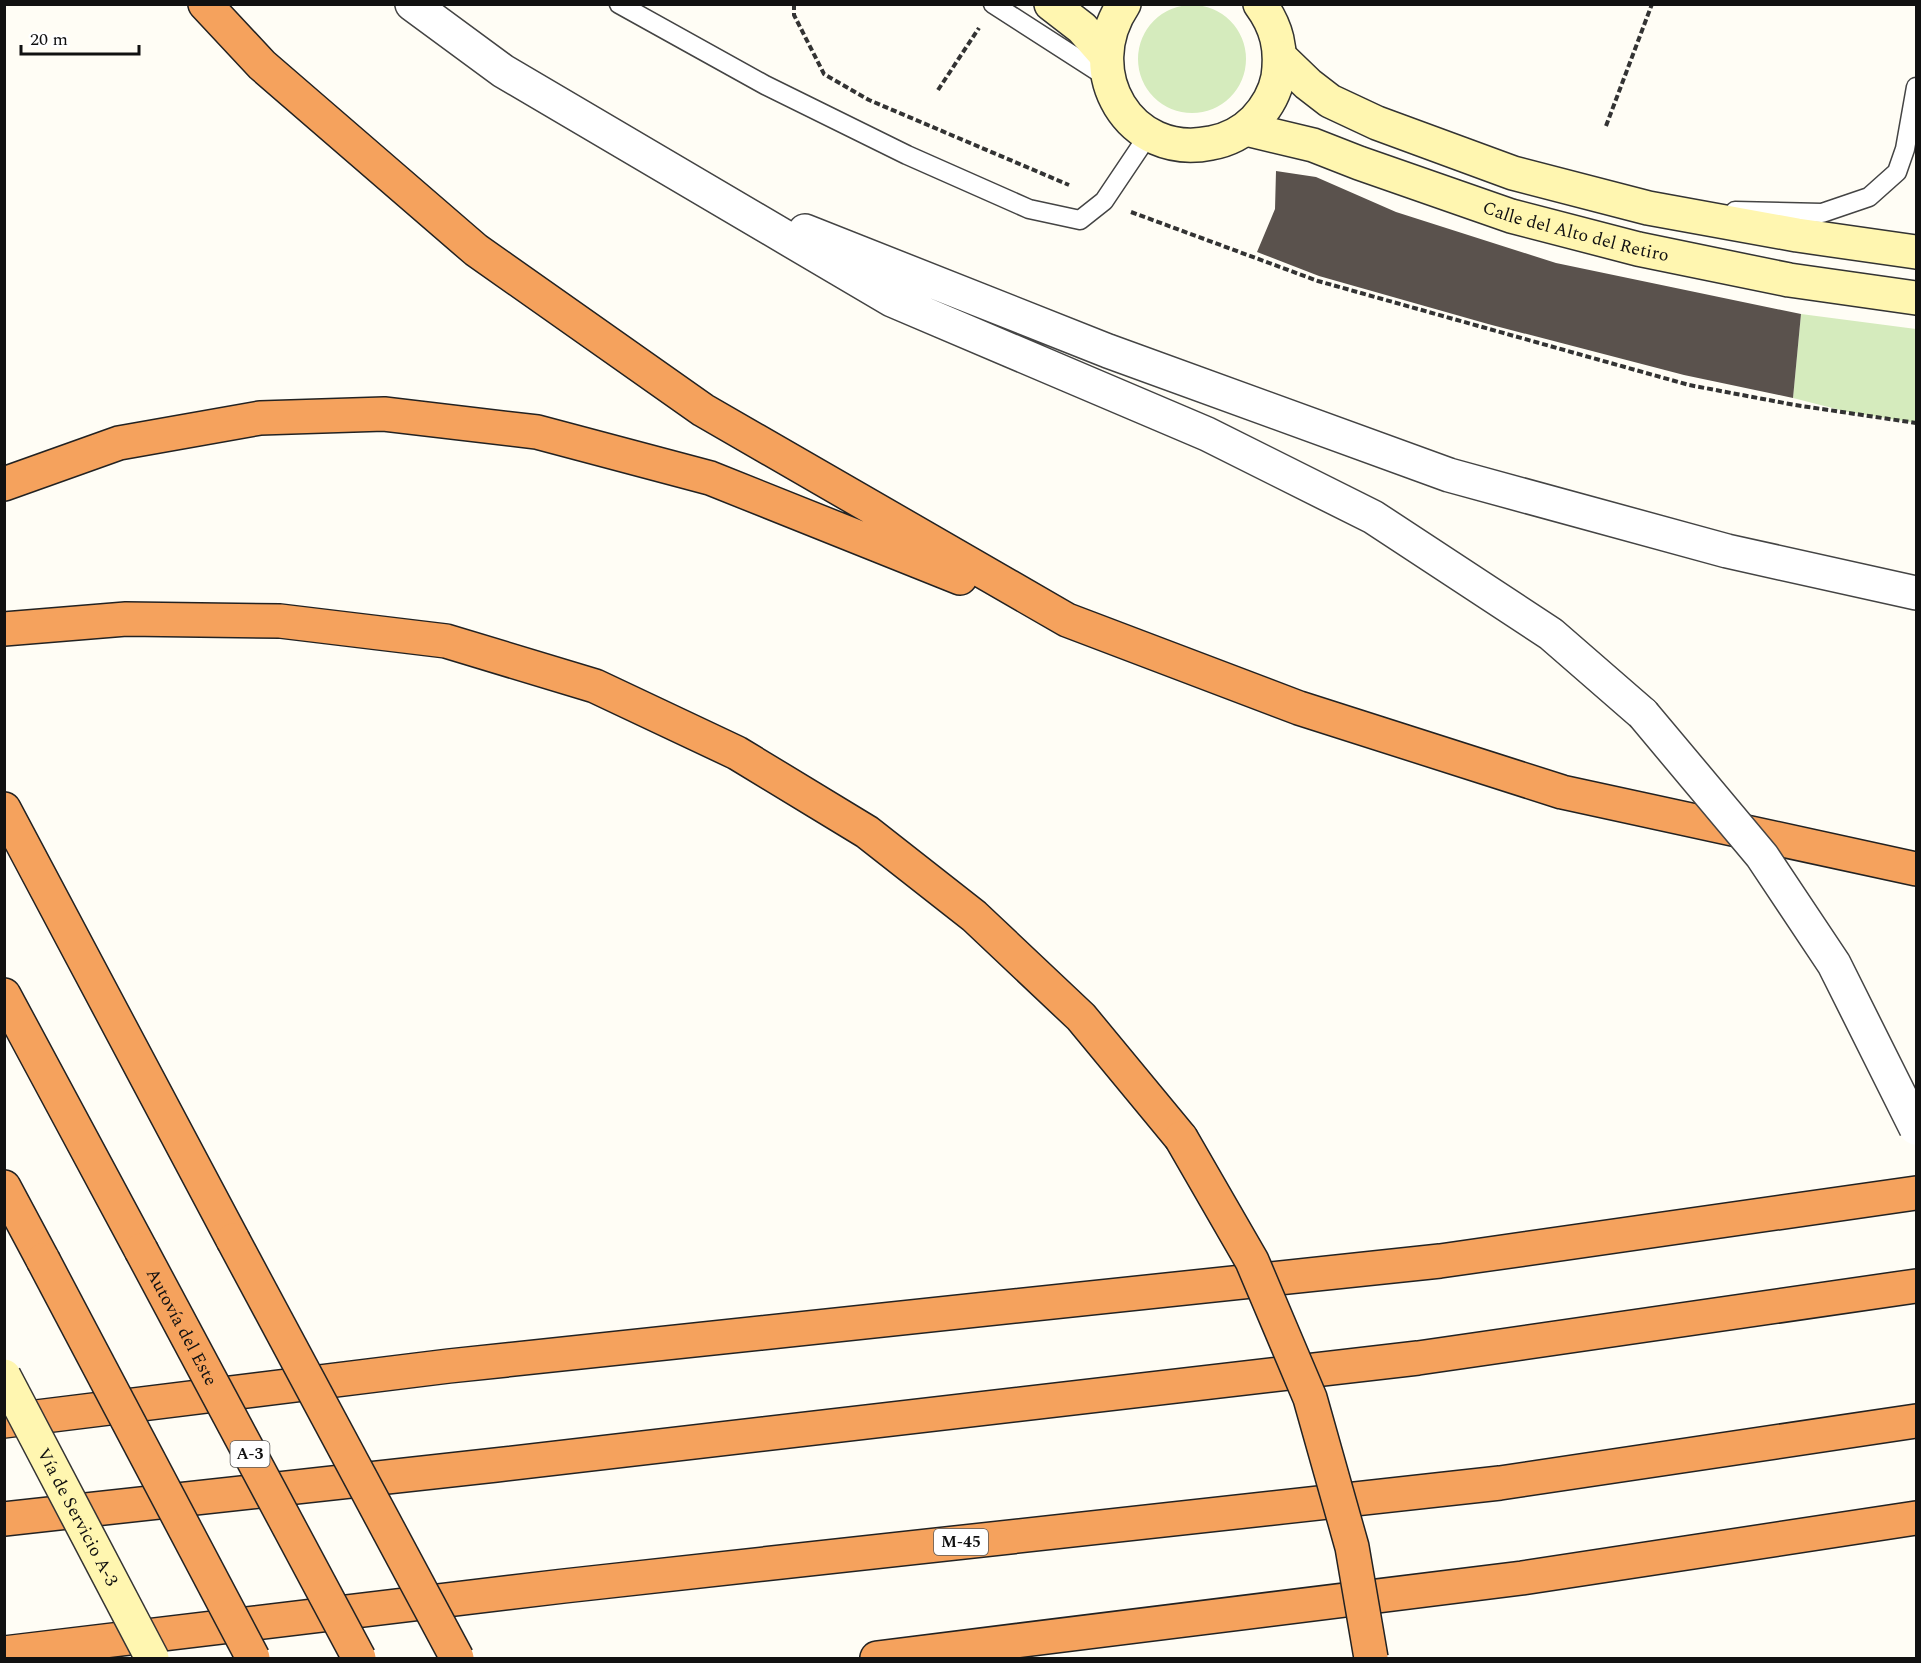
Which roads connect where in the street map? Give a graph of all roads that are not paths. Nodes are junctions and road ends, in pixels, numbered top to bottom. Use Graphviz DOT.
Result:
graph roads {
  1 [pos="205,4"];
  2 [pos="412,4"];
  3 [pos="619,4"];
  4 [pos="993,4"];
  5 [pos="1051,4"];
  6 [pos="1124,4"];
  7 [pos="1266,8"];
  8 [pos="1281,58"];
  9 [pos="1107,66"];
  10 [pos="1917,87"];
  11 [pos="1246,129"];
  12 [pos="1149,134"];
  13 [pos="703,190"];
  14 [pos="1648,208"];
  15 [pos="1917,252"];
  16 [pos="1917,298"];
  17 [pos="4,484"];
  18 [pos="1917,593"];
  19 [pos="1067,620"];
  20 [pos="4,629"];
  21 [pos="4,809"];
  22 [pos="1917,869"];
  23 [pos="4,996"];
  24 [pos="1917,1128"];
  25 [pos="4,1186"];
  26 [pos="1917,1193"];
  27 [pos="1917,1286"];
  28 [pos="4,1376"];
  29 [pos="4,1421"];
  30 [pos="1917,1421"];
  31 [pos="1917,1518"];
  32 [pos="4,1519"];
  33 [pos="4,1653"];
  34 [pos="152,1659"];
  35 [pos="254,1659"];
  36 [pos="359,1659"];
  37 [pos="457,1659"];
  38 [pos="877,1659"];
  39 [pos="1371,1659"];
  1 -- 19 [label="highway"];
  2 -- 13 [label="street"];
  3 -- 12 [label="lane"];
  4 -- 9 [label="lane"];
  5 -- 9 [label="main road"];
  6 -- 9 [label="main road"];
  7 -- 8 [label="main road"];
  8 -- 11 [label="main road"];
  8 -- 14 [label="main road"];
  9 -- 12 [label="main road"];
  10 -- 14 [label="lane"];
  11 -- 12 [label="main road"];
  11 -- 16 [label="main road, Calle del Alto del Retiro"];
  13 -- 18 [label="street"];
  13 -- 24 [label="street, bridge"];
  14 -- 15 [label="main road"];
  17 -- 19 [label="highway"];
  19 -- 22 [label="highway"];
  20 -- 39 [label="highway, bridge"];
  21 -- 37 [label="highway, bridge"];
  23 -- 36 [label="highway, Autovía del Este / A-3, bridge"];
  25 -- 35 [label="highway, bridge"];
  26 -- 29 [label="highway"];
  27 -- 32 [label="highway"];
  28 -- 34 [label="main road, Vía de Servicio A-3, bridge"];
  30 -- 33 [label="highway, M-45"];
  31 -- 38 [label="highway"];
}
